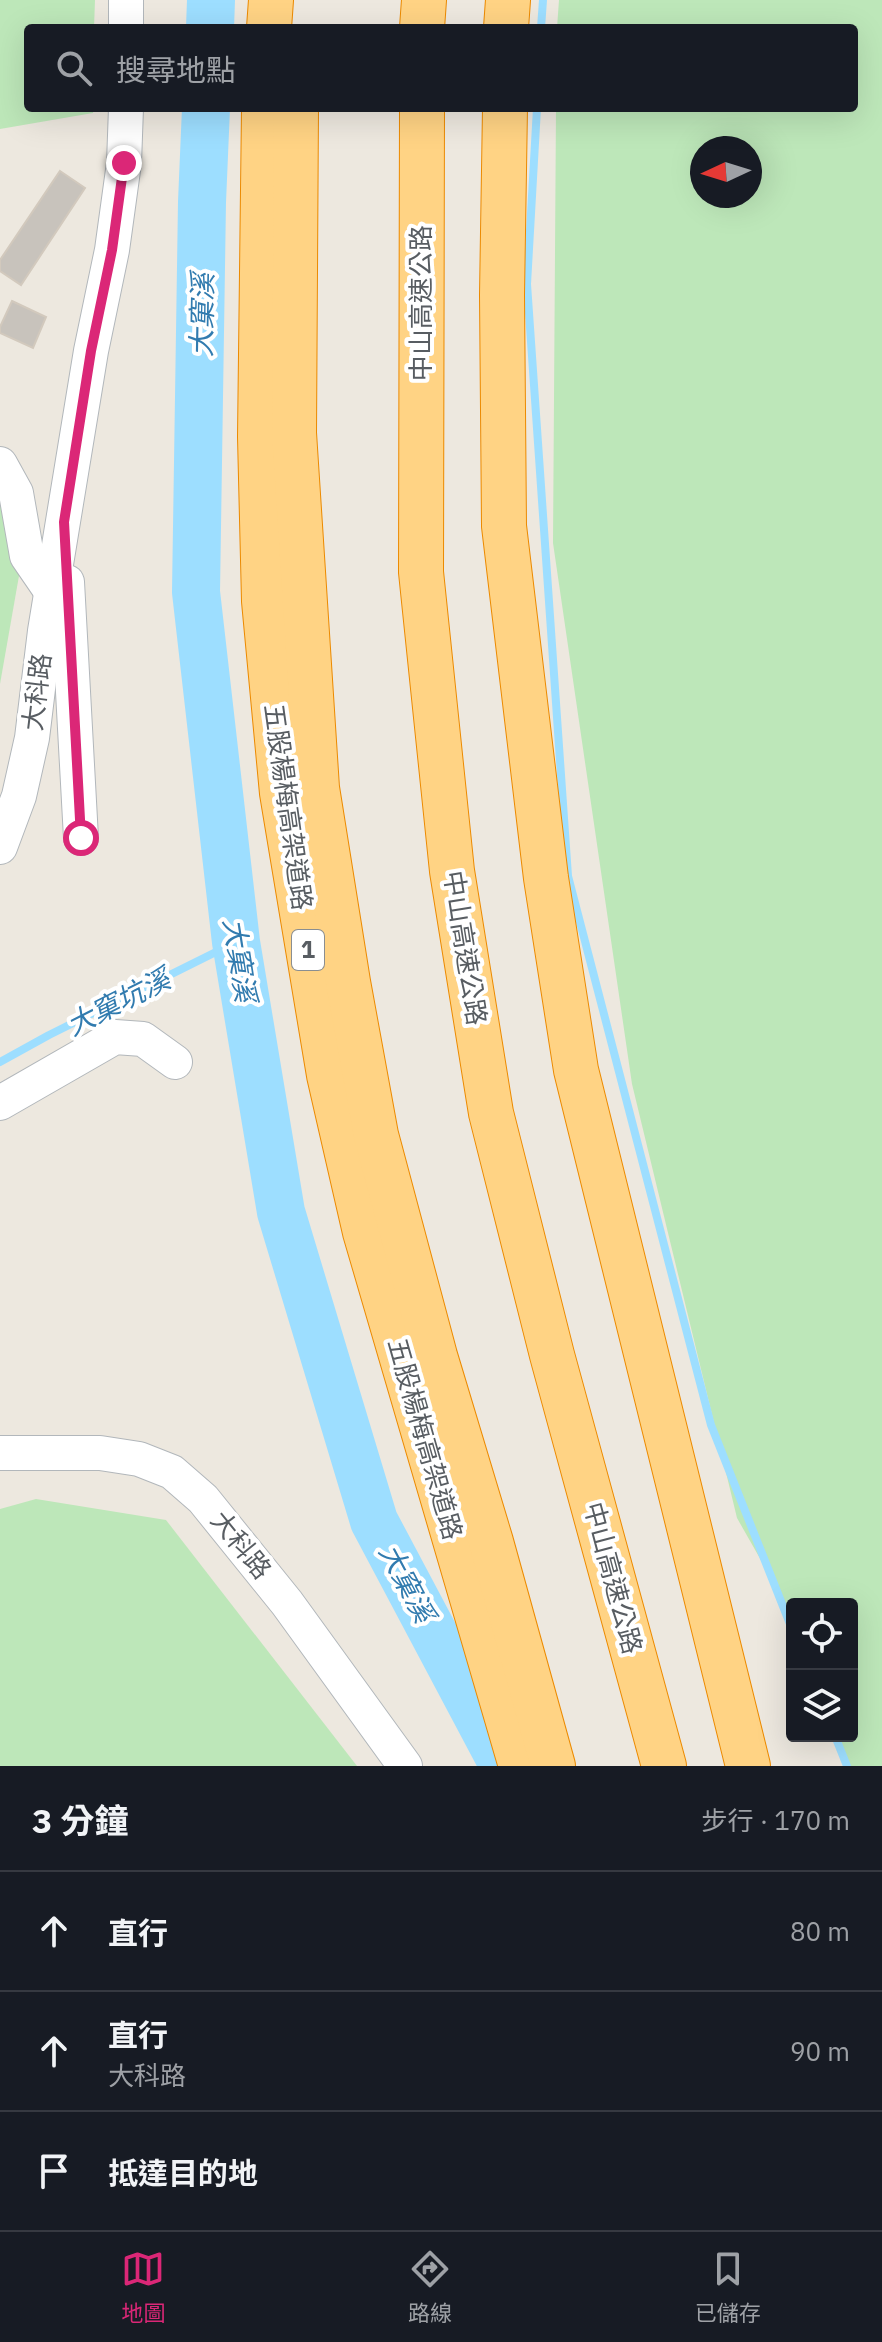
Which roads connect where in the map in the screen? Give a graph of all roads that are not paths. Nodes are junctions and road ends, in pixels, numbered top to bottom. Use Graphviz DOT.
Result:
graph roads {
  1 [pos="126,0"];
  2 [pos="271,0"];
  3 [pos="301,0"];
  4 [pos="424,0"];
  5 [pos="508,0"];
  6 [pos="126,24"];
  7 [pos="269,24"];
  8 [pos="299,24"];
  9 [pos="422,24"];
  10 [pos="506,24"];
  11 [pos="126,112"];
  12 [pos="264,112"];
  13 [pos="296,112"];
  14 [pos="422,112"];
  15 [pos="505,112"];
  16 [pos="0,464"];
  17 [pos="64,522"];
  18 [pos="51,591"];
  19 [pos="81,838"];
  20 [pos="0,847"];
  21 [pos="175,1062"];
  22 [pos="0,1103"];
  23 [pos="0,1453"];
  24 [pos="405,1766"];
  25 [pos="521,1766"];
  26 [pos="553,1766"];
  27 [pos="664,1766"];
  28 [pos="748,1766"];
  1 -- 6 [label="street"];
  2 -- 7 [label="highway"];
  3 -- 8 [label="highway"];
  4 -- 9 [label="highway"];
  5 -- 10 [label="highway"];
  11 -- 17 [label="street, 大科路"];
  12 -- 25 [label="highway, 五股楊梅高架道路 / 1"];
  13 -- 26 [label="highway, 五股楊梅高架道路 / 1"];
  14 -- 27 [label="highway, 中山高速公路"];
  15 -- 28 [label="highway"];
  16 -- 18 [label="street"];
  17 -- 18 [label="street, 大科路"];
  17 -- 19 [label="street"];
  18 -- 20 [label="street, 大科路"];
  21 -- 22 [label="street"];
  23 -- 24 [label="street, 大科路"];
}
